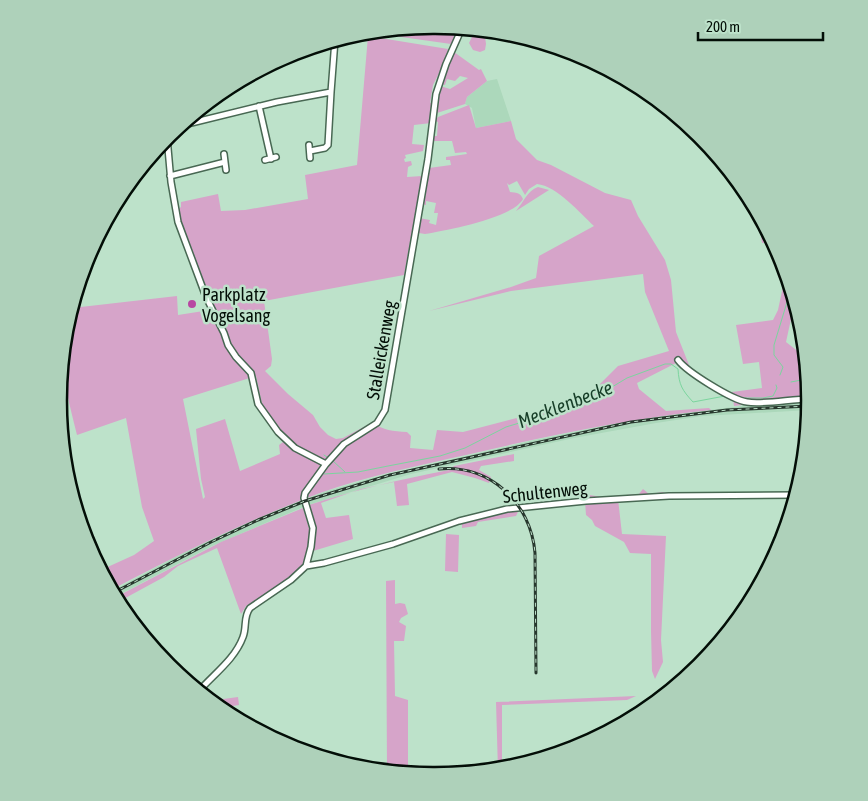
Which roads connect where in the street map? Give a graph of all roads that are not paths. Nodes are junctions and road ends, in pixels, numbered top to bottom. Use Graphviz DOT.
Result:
graph roads {
  1 [pos="459,35"];
  2 [pos="335,47"];
  3 [pos="330,92"];
  4 [pos="259,106"];
  5 [pos="196,122"];
  6 [pos="327,146"];
  7 [pos="334,148"];
  8 [pos="168,149"];
  9 [pos="224,154"];
  10 [pos="310,158"];
  11 [pos="271,159"];
  12 [pos="225,162"];
  13 [pos="226,170"];
  14 [pos="170,176"];
  15 [pos="678,360"];
  16 [pos="801,400"];
  17 [pos="329,461"];
  18 [pos="788,495"];
  19 [pos="306,566"];
  20 [pos="204,686"];
  1 -- 17 [label="street, Stalleickenweg"];
  2 -- 3 [label="street"];
  3 -- 4 [label="street"];
  3 -- 6 [label="street"];
  4 -- 5 [label="street"];
  4 -- 11 [label="street"];
  6 -- 7 [label="street"];
  6 -- 10 [label="street"];
  8 -- 14 [label="street"];
  9 -- 12 [label="street"];
  12 -- 13 [label="street"];
  12 -- 14 [label="street"];
  14 -- 17 [label="street"];
  15 -- 16 [label="street"];
  17 -- 19 [label="street, Stalleickenweg"];
  18 -- 19 [label="street, Schultenweg"];
  19 -- 20 [label="street"];
}
